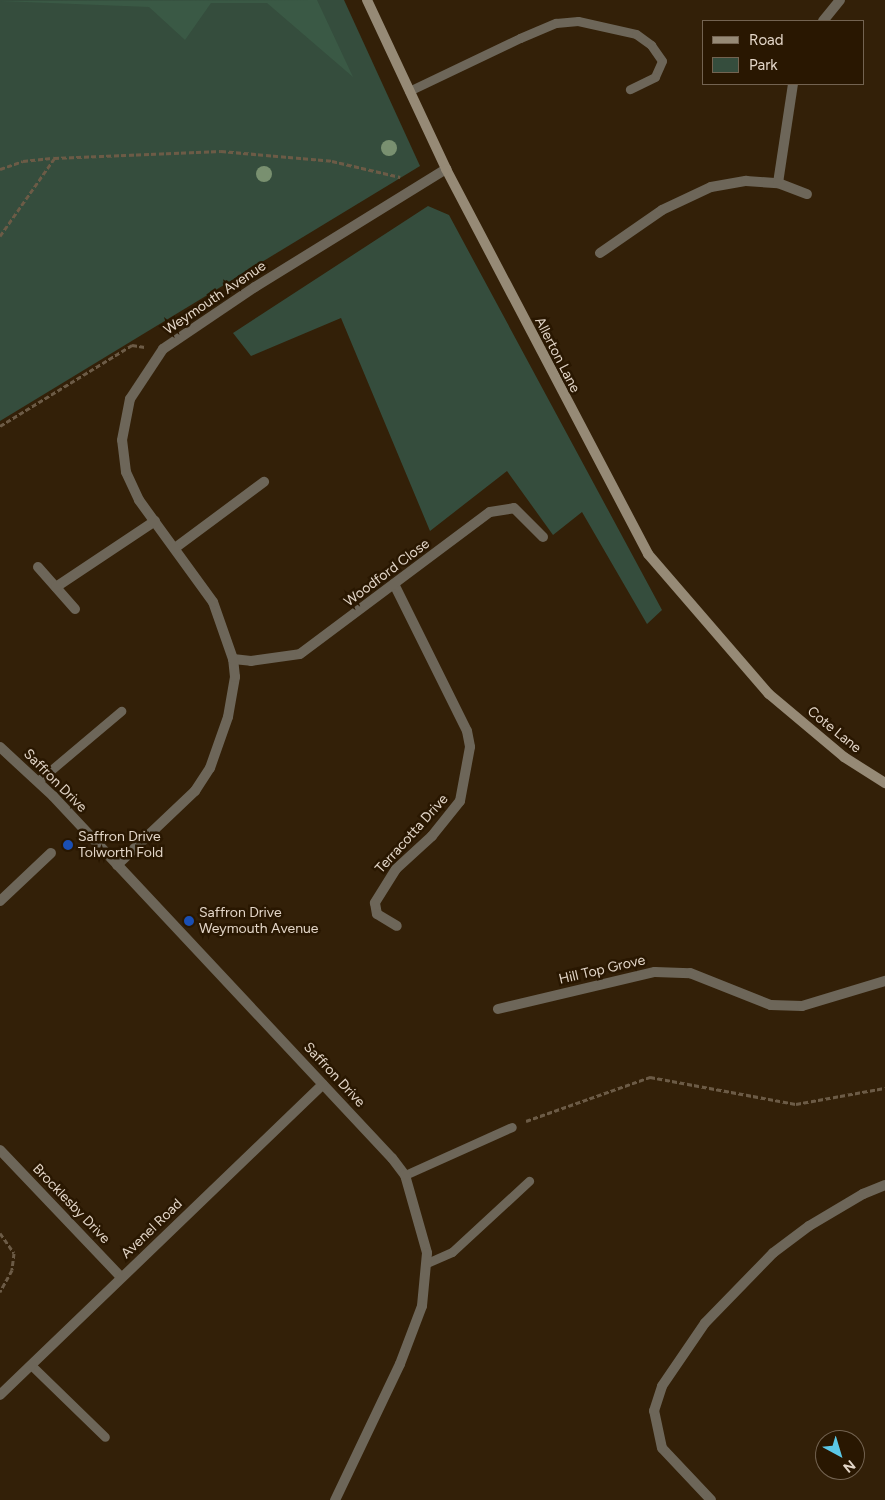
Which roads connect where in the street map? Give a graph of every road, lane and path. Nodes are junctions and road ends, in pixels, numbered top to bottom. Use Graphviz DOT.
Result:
graph roads {
  1 [pos="367,0"];
  2 [pos="840,0"];
  3 [pos="824,20"];
  4 [pos="793,85"];
  5 [pos="630,89"];
  6 [pos="409,91"];
  7 [pos="54,158"];
  8 [pos="0,169"];
  9 [pos="446,169"];
  10 [pos="422,182"];
  11 [pos="778,183"];
  12 [pos="807,194"];
  13 [pos="0,236"];
  14 [pos="600,253"];
  15 [pos="163,350"];
  16 [pos="0,426"];
  17 [pos="264,482"];
  18 [pos="155,521"];
  19 [pos="543,537"];
  20 [pos="175,548"];
  21 [pos="38,567"];
  22 [pos="394,584"];
  23 [pos="56,587"];
  24 [pos="75,609"];
  25 [pos="233,659"];
  26 [pos="769,694"];
  27 [pos="121,711"];
  28 [pos="0,747"];
  29 [pos="38,781"];
  30 [pos="885,783"];
  31 [pos="51,853"];
  32 [pos="117,865"];
  33 [pos="0,901"];
  34 [pos="397,926"];
  35 [pos="885,981"];
  36 [pos="498,1009"];
  37 [pos="324,1084"];
  38 [pos="885,1088"];
  39 [pos="512,1127"];
  40 [pos="0,1150"];
  41 [pos="405,1176"];
  42 [pos="529,1181"];
  43 [pos="885,1185"];
  44 [pos="0,1233"];
  45 [pos="427,1264"];
  46 [pos="121,1277"];
  47 [pos="0,1292"];
  48 [pos="31,1366"];
  49 [pos="0,1395"];
  50 [pos="105,1437"];
  51 [pos="336,1500"];
  52 [pos="712,1500"];
  1 -- 6 [label="street, Allerton Lane"];
  2 -- 3 [label="street"];
  4 -- 11 [label="street"];
  5 -- 6 [label="lane"];
  6 -- 9 [label="street, Allerton Lane"];
  7 -- 8 [label="path"];
  7 -- 10 [label="path"];
  7 -- 13 [label="path"];
  9 -- 10 [label="street, Weymouth Avenue"];
  9 -- 26 [label="street, Allerton Lane"];
  10 -- 15 [label="street, Weymouth Avenue"];
  11 -- 12 [label="street"];
  11 -- 14 [label="street"];
  15 -- 16 [label="path"];
  15 -- 18 [label="street, Weymouth Avenue"];
  17 -- 20 [label="street"];
  18 -- 20 [label="street, Weymouth Avenue"];
  18 -- 23 [label="street"];
  19 -- 22 [label="street, Woodford Close"];
  20 -- 25 [label="street, Weymouth Avenue"];
  21 -- 23 [label="street"];
  22 -- 25 [label="street, Woodford Close"];
  22 -- 34 [label="street, Terracotta Drive"];
  23 -- 24 [label="street"];
  25 -- 32 [label="street, Weymouth Avenue"];
  26 -- 30 [label="street, Cote Lane"];
  27 -- 29 [label="lane"];
  28 -- 29 [label="street, Saffron Drive"];
  29 -- 32 [label="street, Saffron Drive"];
  31 -- 33 [label="street"];
  32 -- 37 [label="street, Saffron Drive"];
  35 -- 36 [label="street, Hill Top Grove"];
  37 -- 41 [label="street, Saffron Drive"];
  37 -- 46 [label="street, Avenel Road"];
  38 -- 39 [label="path"];
  39 -- 41 [label="lane"];
  40 -- 46 [label="street, Brocklesby Drive"];
  41 -- 45 [label="street, Saffron Drive"];
  42 -- 45 [label="lane"];
  43 -- 52 [label="street"];
  44 -- 47 [label="path"];
  45 -- 51 [label="street, Saffron Drive"];
  46 -- 48 [label="street, Avenel Road"];
  48 -- 49 [label="street, Avenel Road"];
  48 -- 50 [label="lane"];
}
